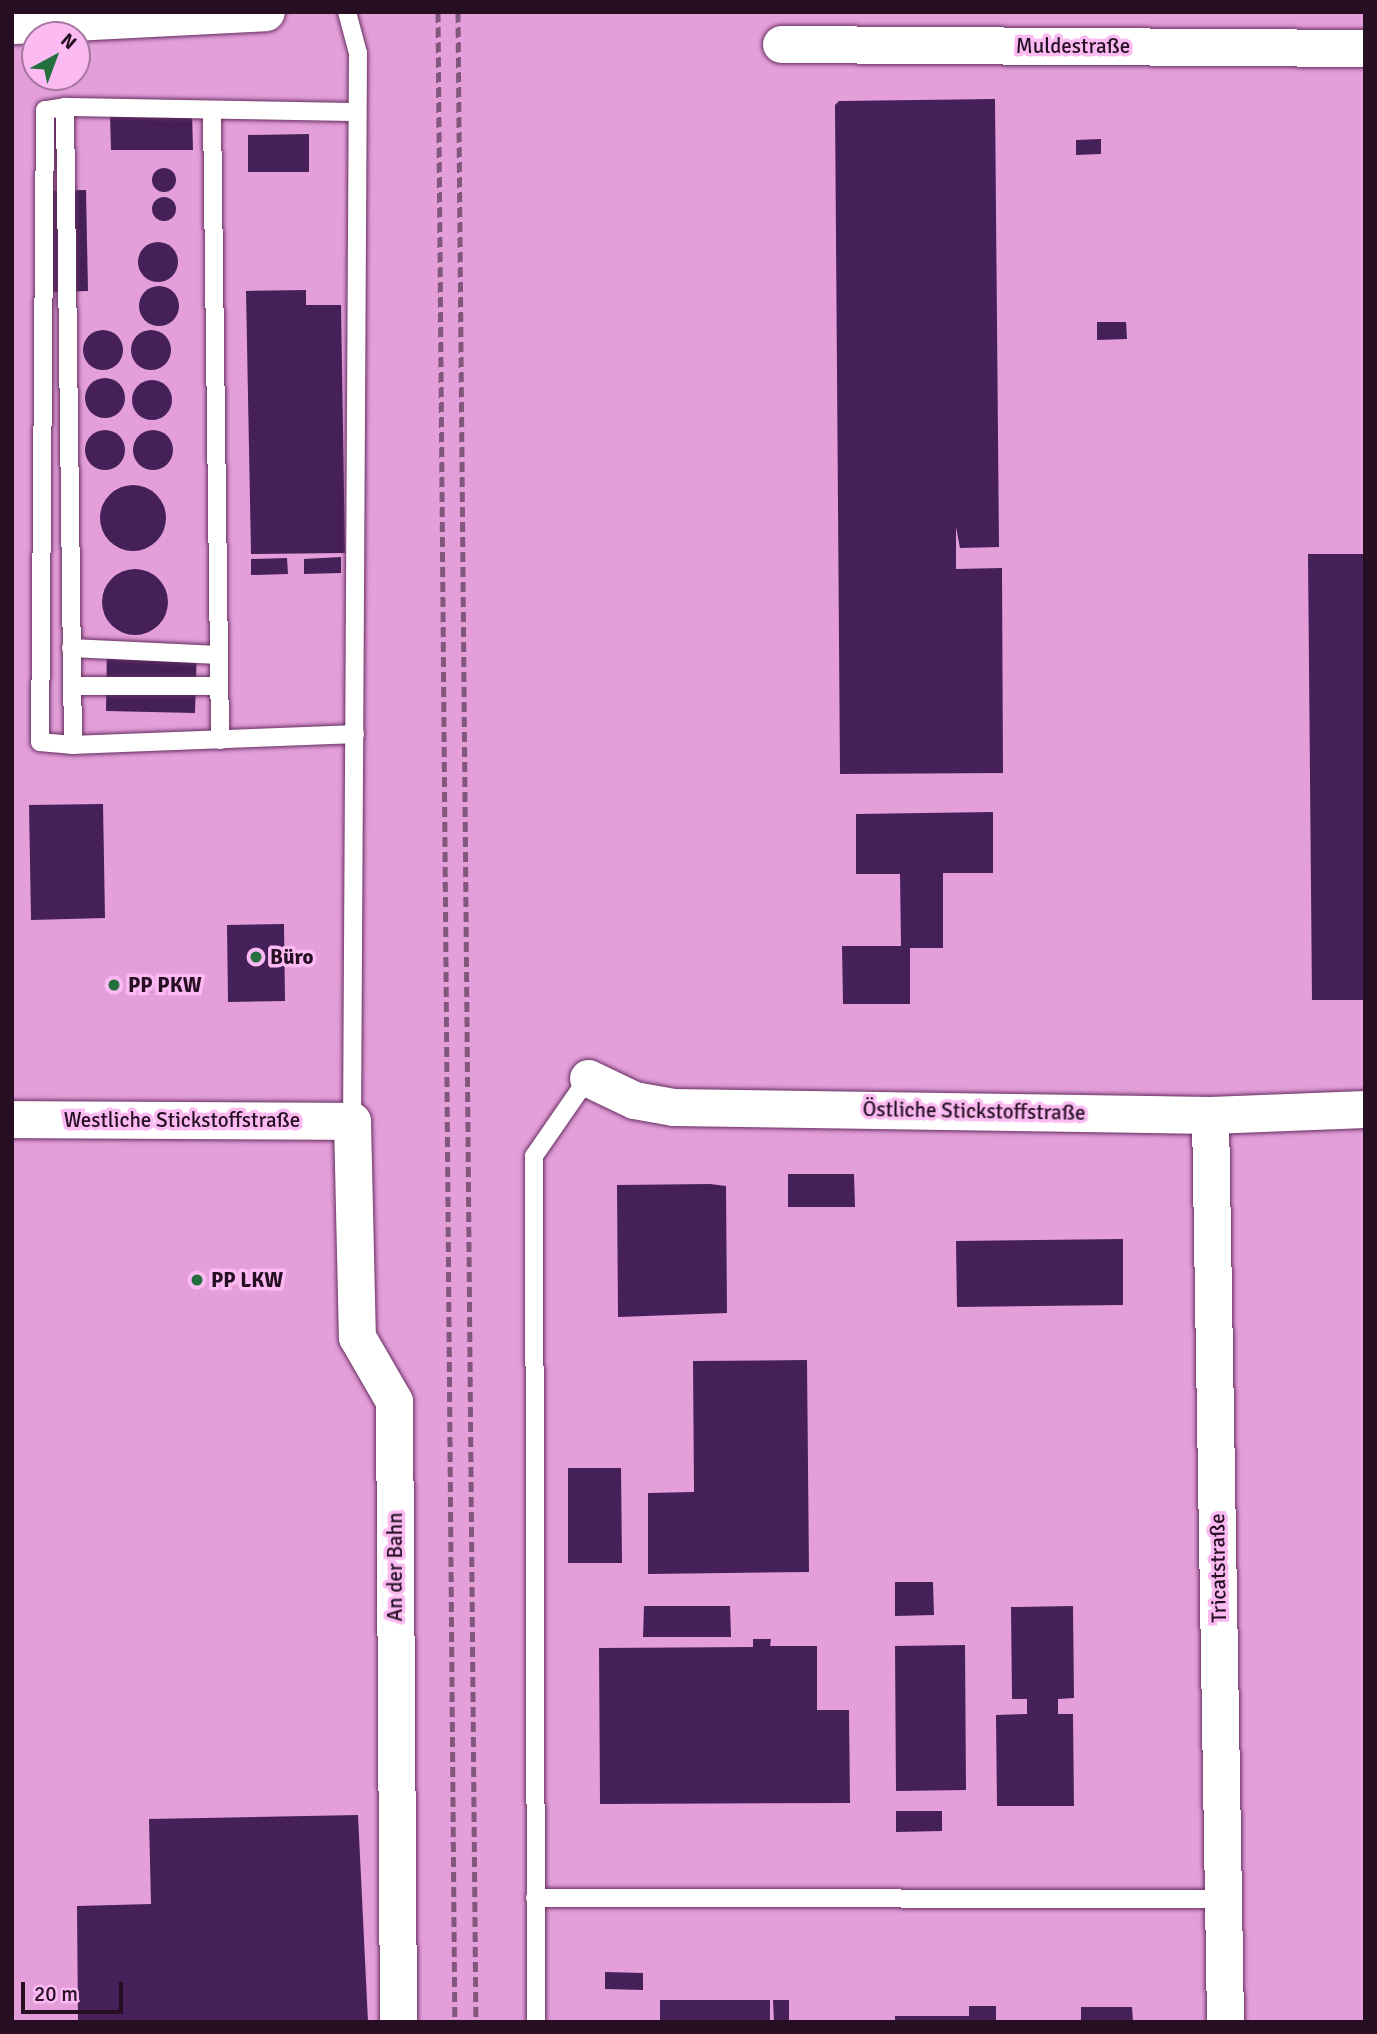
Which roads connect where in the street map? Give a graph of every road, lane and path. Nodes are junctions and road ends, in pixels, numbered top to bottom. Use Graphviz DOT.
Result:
graph roads {
  1 [pos="266,12"];
  2 [pos="347,12"];
  3 [pos="12,25"];
  4 [pos="781,44"];
  5 [pos="1365,48"];
  6 [pos="65,107"];
  7 [pos="212,110"];
  8 [pos="357,112"];
  9 [pos="71,648"];
  10 [pos="219,654"];
  11 [pos="72,686"];
  12 [pos="219,686"];
  13 [pos="355,734"];
  14 [pos="220,740"];
  15 [pos="73,745"];
  16 [pos="588,1078"];
  17 [pos="1365,1110"];
  18 [pos="1210,1115"];
  19 [pos="12,1119"];
  20 [pos="352,1121"];
  21 [pos="535,1898"];
  22 [pos="1224,1899"];
  23 [pos="398,2022"];
  24 [pos="536,2022"];
  25 [pos="1224,2022"];
  1 -- 3 [label="street"];
  2 -- 8 [label="lane"];
  4 -- 5 [label="street, Muldestraße"];
  6 -- 7 [label="lane"];
  6 -- 9 [label="lane"];
  6 -- 15 [label="lane"];
  7 -- 8 [label="lane"];
  7 -- 10 [label="lane"];
  8 -- 13 [label="lane"];
  9 -- 10 [label="lane"];
  9 -- 11 [label="lane"];
  10 -- 12 [label="lane"];
  11 -- 12 [label="lane"];
  11 -- 15 [label="lane"];
  12 -- 14 [label="lane"];
  13 -- 14 [label="lane"];
  13 -- 20 [label="lane"];
  14 -- 15 [label="lane"];
  16 -- 18 [label="street, Östliche Stickstoffstraße"];
  16 -- 21 [label="lane"];
  17 -- 18 [label="street, Östliche Stickstoffstraße"];
  18 -- 22 [label="street, Tricatstraße"];
  19 -- 20 [label="street, Westliche Stickstoffstraße"];
  20 -- 23 [label="street, An der Bahn"];
  21 -- 22 [label="lane"];
  21 -- 24 [label="lane"];
  22 -- 25 [label="street, Tricatstraße"];
}
